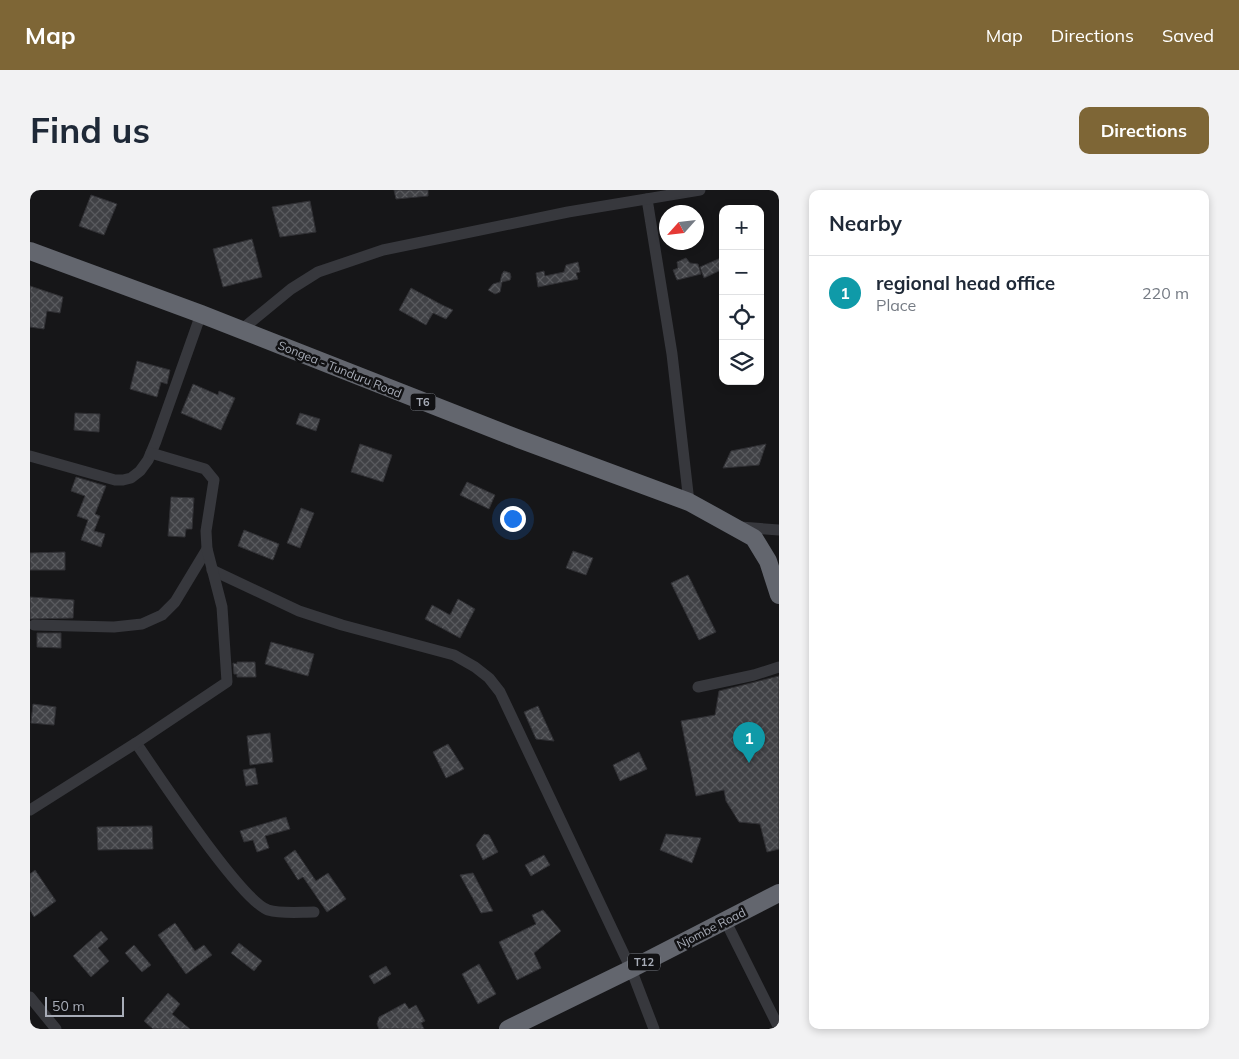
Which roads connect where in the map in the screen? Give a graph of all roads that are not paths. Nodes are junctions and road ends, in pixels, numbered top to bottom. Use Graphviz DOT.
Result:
graph roads {
  1 [pos="700,190"];
  2 [pos="647,199"];
  3 [pos="30,251"];
  4 [pos="201,314"];
  5 [pos="241,330"];
  6 [pos="151,453"];
  7 [pos="30,456"];
  8 [pos="689,502"];
  9 [pos="733,526"];
  10 [pos="779,530"];
  11 [pos="207,549"];
  12 [pos="212,570"];
  13 [pos="779,595"];
  14 [pos="34,625"];
  15 [pos="779,667"];
  16 [pos="698,687"];
  17 [pos="136,743"];
  18 [pos="30,810"];
  19 [pos="779,893"];
  20 [pos="314,912"];
  21 [pos="725,920"];
  22 [pos="631,969"];
  23 [pos="30,997"];
  24 [pos="518,1027"];
  25 [pos="779,1028"];
  26 [pos="56,1029"];
  27 [pos="654,1029"];
  1 -- 2 [label="street"];
  2 -- 5 [label="street"];
  2 -- 8 [label="street"];
  3 -- 4 [label="highway, Songea - Tunduru Road / T6"];
  4 -- 5 [label="highway, Songea - Tunduru Road / T6"];
  4 -- 6 [label="street"];
  5 -- 8 [label="highway, Songea - Tunduru Road / T6"];
  6 -- 7 [label="street"];
  6 -- 11 [label="street"];
  8 -- 9 [label="highway, Songea - Tunduru Road / T6"];
  9 -- 10 [label="street"];
  9 -- 13 [label="highway, Songea - Tunduru Road / T6"];
  11 -- 12 [label="street"];
  11 -- 14 [label="street"];
  12 -- 17 [label="street"];
  12 -- 22 [label="street"];
  15 -- 16 [label="street"];
  17 -- 18 [label="street"];
  17 -- 20 [label="street"];
  19 -- 21 [label="highway, Njombe Road / T12"];
  21 -- 22 [label="highway, Njombe Road / T12"];
  21 -- 25 [label="street"];
  22 -- 24 [label="highway, Njombe Road / T12"];
  22 -- 27 [label="street"];
  23 -- 26 [label="street"];
}
